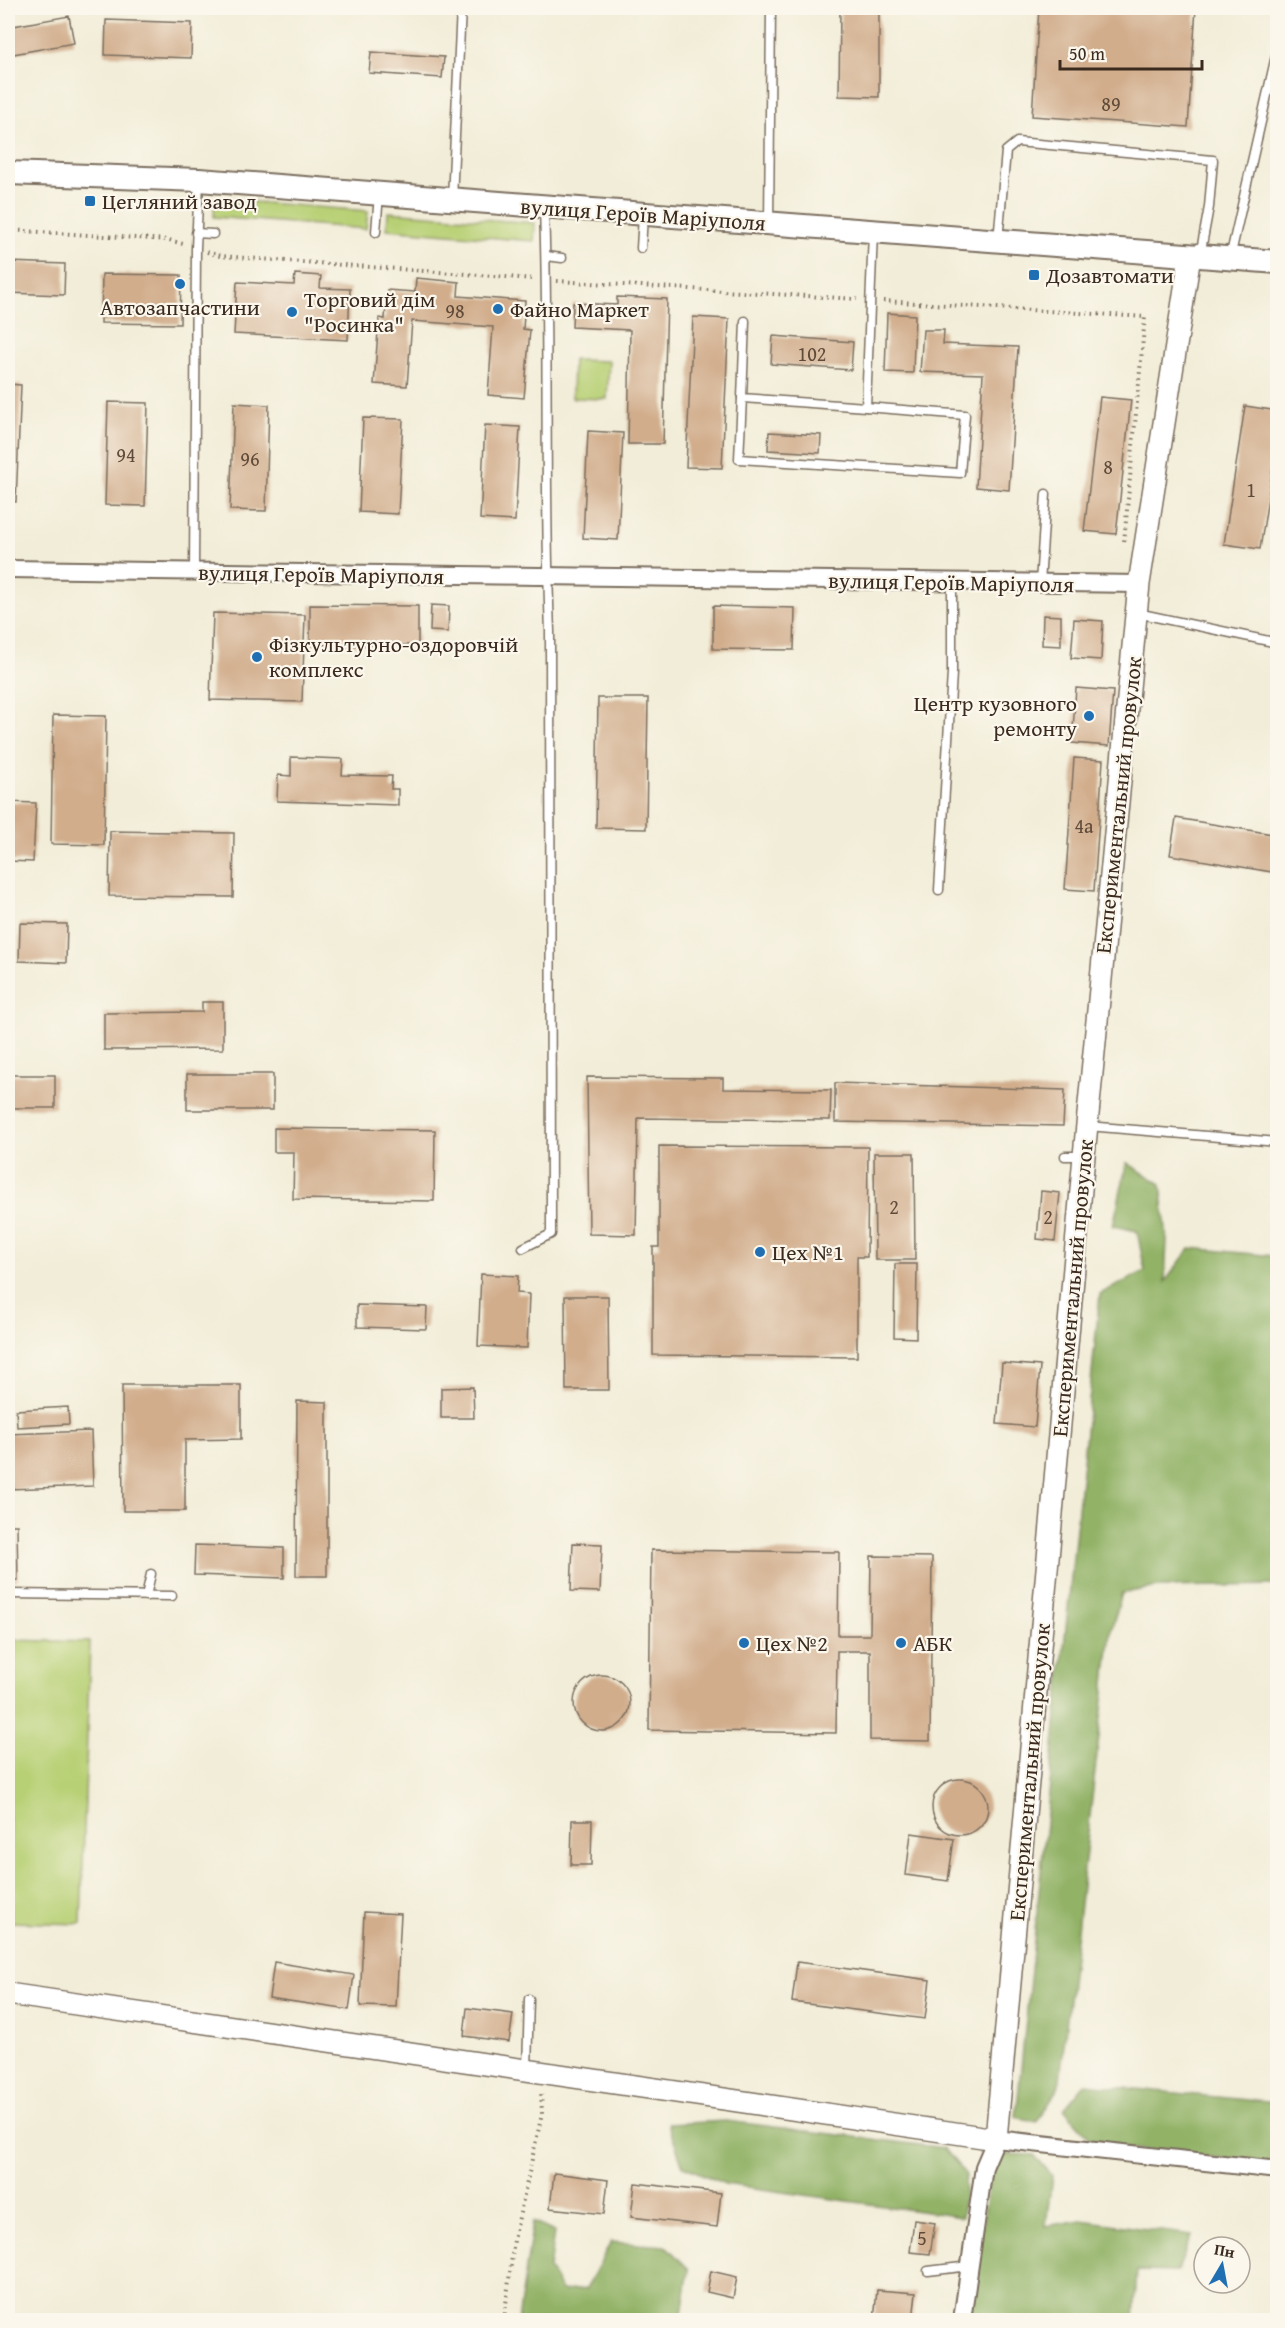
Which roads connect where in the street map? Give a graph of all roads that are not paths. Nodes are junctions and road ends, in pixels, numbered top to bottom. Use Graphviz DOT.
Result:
graph roads {
  1 [pos="461,8"];
  2 [pos="771,8"];
  3 [pos="1278,48"];
  4 [pos="8,173"];
  5 [pos="199,180"];
  6 [pos="379,194"];
  7 [pos="452,199"];
  8 [pos="544,206"];
  9 [pos="644,214"];
  10 [pos="770,224"];
  11 [pos="873,231"];
  12 [pos="376,232"];
  13 [pos="196,233"];
  14 [pos="213,234"];
  15 [pos="998,241"];
  16 [pos="641,248"];
  17 [pos="546,256"];
  18 [pos="1190,256"];
  19 [pos="562,258"];
  20 [pos="1230,259"];
  21 [pos="1278,262"];
  22 [pos="745,321"];
  23 [pos="741,398"];
  24 [pos="866,407"];
  25 [pos="1046,494"];
  26 [pos="8,569"];
  27 [pos="194,573"];
  28 [pos="547,578"];
  29 [pos="952,582"];
  30 [pos="1040,583"];
  31 [pos="1139,584"];
  32 [pos="1137,613"];
  33 [pos="1278,643"];
  34 [pos="939,890"];
  35 [pos="1087,1126"];
  36 [pos="1278,1142"];
  37 [pos="523,1248"];
  38 [pos="151,1574"];
  39 [pos="8,1594"];
  40 [pos="146,1596"];
  41 [pos="172,1596"];
  42 [pos="8,1994"];
  43 [pos="530,1999"];
  44 [pos="534,2072"];
  45 [pos="996,2139"];
  46 [pos="1278,2170"];
  47 [pos="970,2266"];
  48 [pos="928,2271"];
  49 [pos="962,2320"];
  1 -- 7 [label="lane"];
  2 -- 10 [label="lane"];
  3 -- 20 [label="lane"];
  4 -- 5 [label="main road, вулиця Героїв Маріуполя"];
  5 -- 6 [label="main road, вулиця Героїв Маріуполя"];
  5 -- 13 [label="lane"];
  6 -- 7 [label="main road, вулиця Героїв Маріуполя"];
  6 -- 12 [label="lane"];
  7 -- 8 [label="main road, вулиця Героїв Маріуполя"];
  8 -- 9 [label="main road, вулиця Героїв Маріуполя"];
  8 -- 17 [label="lane"];
  9 -- 10 [label="main road, вулиця Героїв Маріуполя"];
  9 -- 16 [label="lane"];
  10 -- 11 [label="main road, вулиця Героїв Маріуполя"];
  11 -- 15 [label="main road, вулиця Героїв Маріуполя"];
  11 -- 24 [label="lane"];
  13 -- 14 [label="lane"];
  13 -- 27 [label="lane"];
  15 -- 18 [label="main road, вулиця Героїв Маріуполя"];
  15 -- 18 [label="lane"];
  17 -- 19 [label="lane"];
  17 -- 28 [label="lane"];
  18 -- 20 [label="main road, вулиця Героїв Маріуполя"];
  18 -- 31 [label="street, Експериментальний провулок"];
  20 -- 21 [label="main road, вулиця Героїв Маріуполя"];
  22 -- 23 [label="lane"];
  23 -- 24 [label="lane"];
  23 -- 24 [label="lane"];
  25 -- 30 [label="lane"];
  26 -- 27 [label="street, вулиця Героїв Маріуполя"];
  27 -- 28 [label="street, вулиця Героїв Маріуполя"];
  28 -- 29 [label="street, вулиця Героїв Маріуполя"];
  28 -- 37 [label="lane"];
  29 -- 30 [label="street, вулиця Героїв Маріуполя"];
  29 -- 34 [label="lane"];
  30 -- 31 [label="street, вулиця Героїв Маріуполя"];
  31 -- 32 [label="street, Експериментальний провулок"];
  32 -- 33 [label="lane"];
  32 -- 35 [label="street, Експериментальний провулок"];
  35 -- 36 [label="lane"];
  35 -- 45 [label="street, Експериментальний провулок"];
  38 -- 40 [label="lane"];
  39 -- 40 [label="lane"];
  40 -- 41 [label="lane"];
  42 -- 44 [label="street"];
  43 -- 44 [label="lane"];
  44 -- 45 [label="street"];
  45 -- 46 [label="street"];
  45 -- 47 [label="street, Експериментальний провулок"];
  47 -- 48 [label="lane"];
  47 -- 49 [label="street, Експериментальний провулок"];
}
